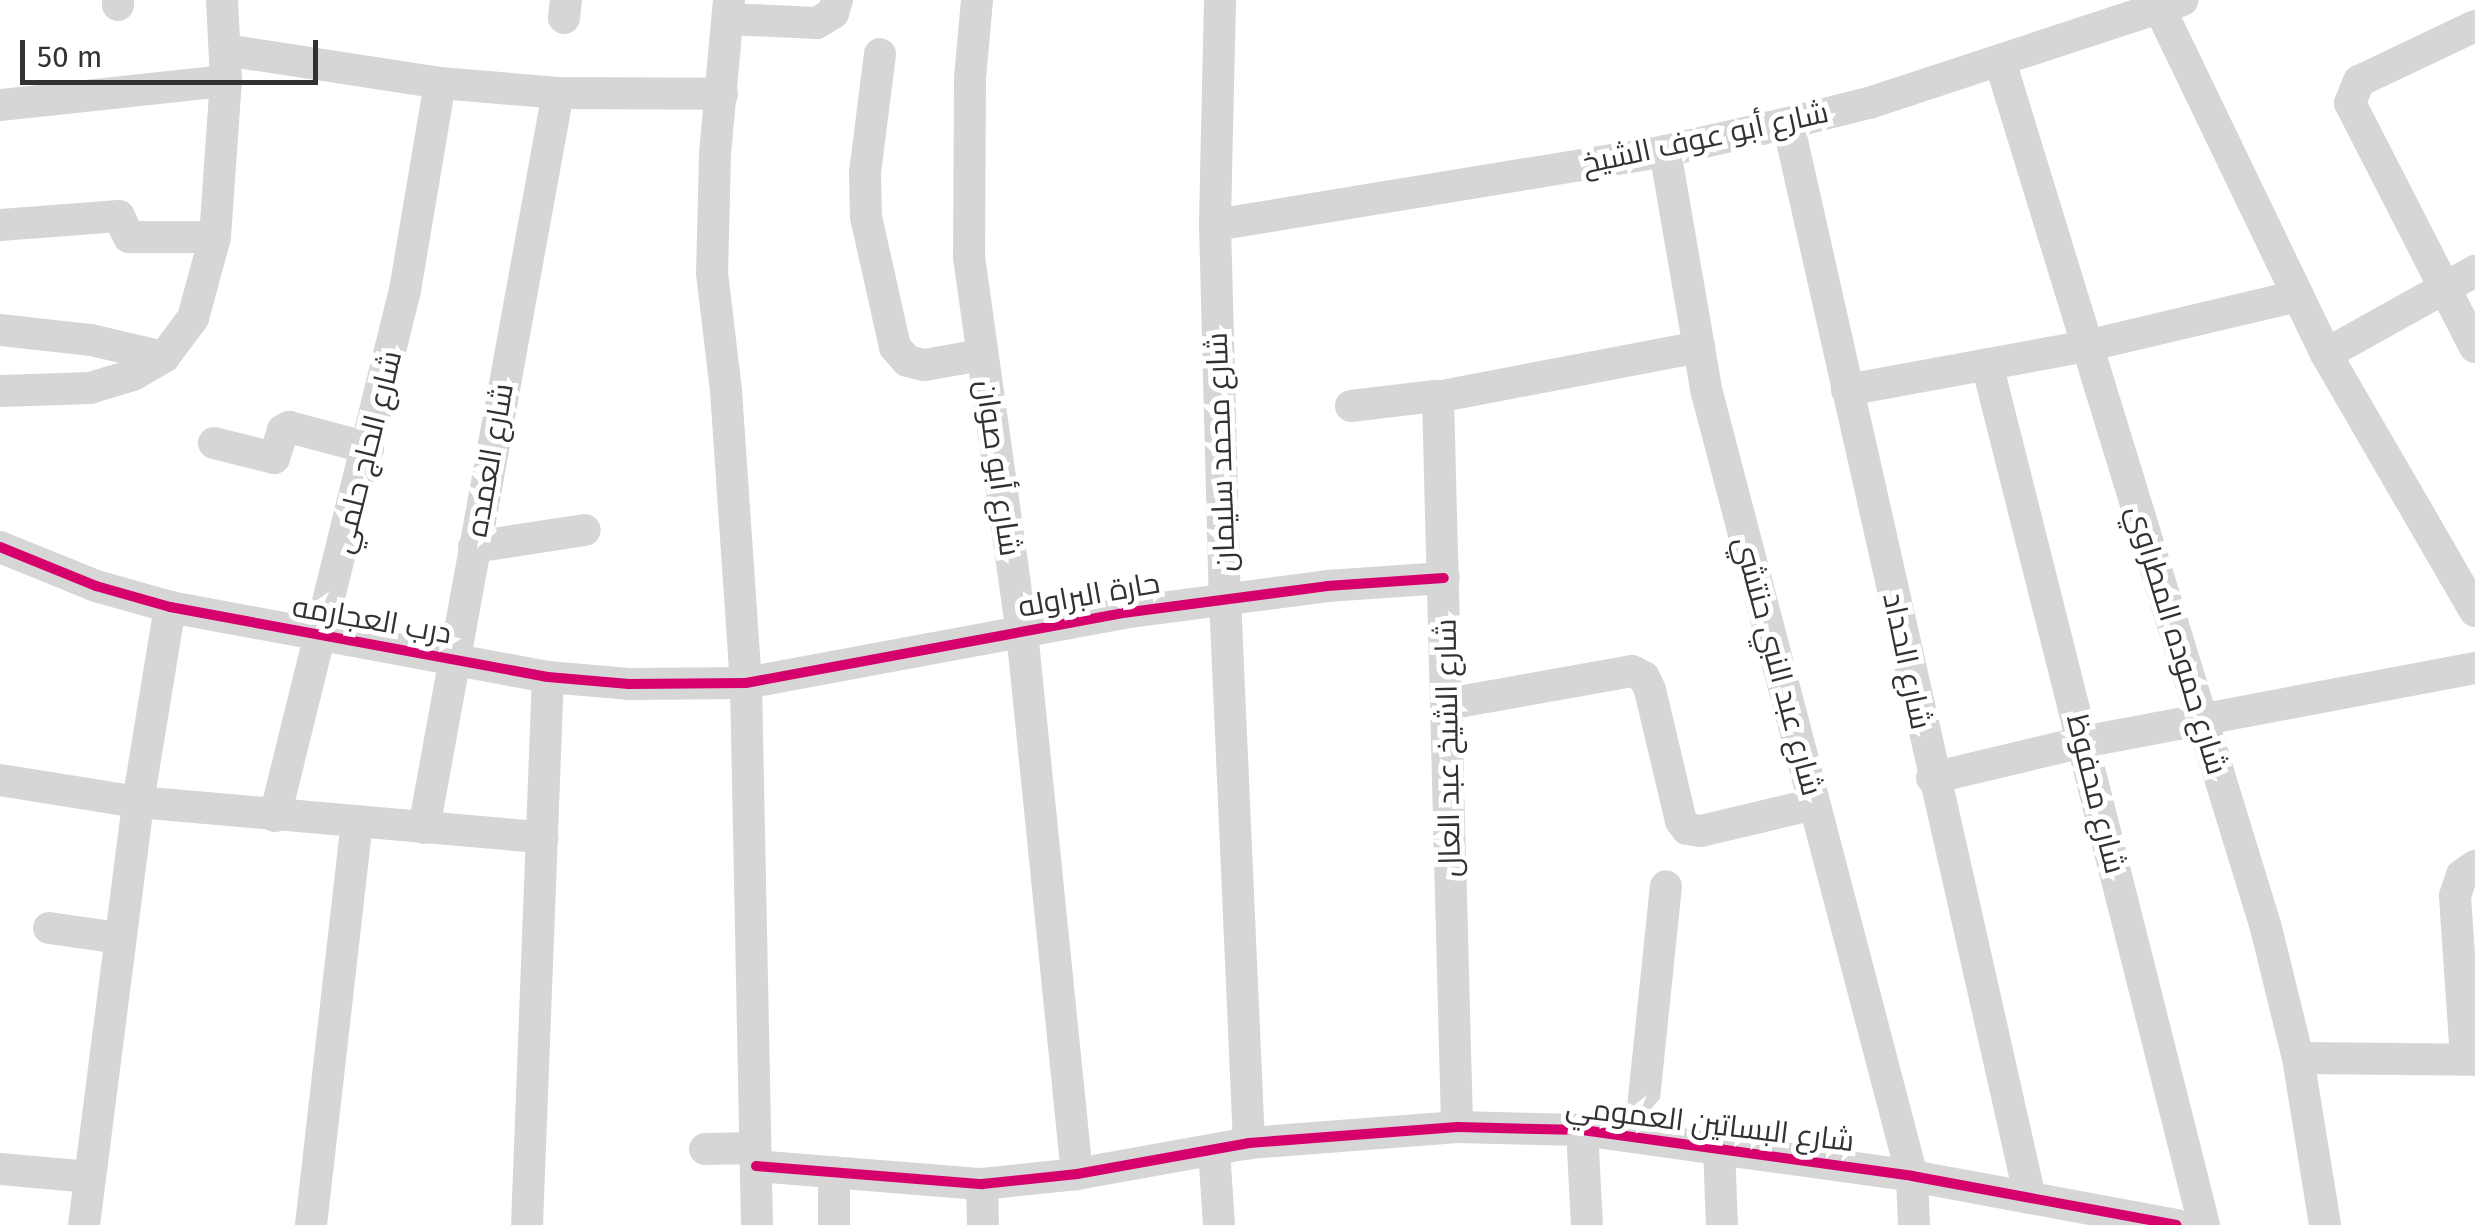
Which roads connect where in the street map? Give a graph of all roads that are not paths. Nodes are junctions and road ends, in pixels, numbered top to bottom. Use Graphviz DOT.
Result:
graph roads {
  1 [pos="222,0"];
  2 [pos="837,0"];
  3 [pos="977,0"];
  4 [pos="1220,0"];
  5 [pos="2171,5"];
  6 [pos="728,9"];
  7 [pos="2475,26"];
  8 [pos="880,54"];
  9 [pos="2000,61"];
  10 [pos="225,65"];
  11 [pos="440,84"];
  12 [pos="558,92"];
  13 [pos="722,94"];
  14 [pos="0,106"];
  15 [pos="1788,124"];
  16 [pos="1665,151"];
  17 [pos="0,225"];
  18 [pos="1215,225"];
  19 [pos="215,237"];
  20 [pos="2475,271"];
  21 [pos="2444,288"];
  22 [pos="2298,296"];
  23 [pos="0,330"];
  24 [pos="2086,346"];
  25 [pos="2475,347"];
  26 [pos="1699,348"];
  27 [pos="2326,354"];
  28 [pos="981,355"];
  29 [pos="164,357"];
  30 [pos="1987,364"];
  31 [pos="1847,390"];
  32 [pos="0,391"];
  33 [pos="1437,397"];
  34 [pos="1351,406"];
  35 [pos="214,443"];
  36 [pos="368,448"];
  37 [pos="585,530"];
  38 [pos="474,547"];
  39 [pos="3,557"];
  40 [pos="1444,578"];
  41 [pos="1225,598"];
  42 [pos="170,607"];
  43 [pos="2475,611"];
  44 [pos="1022,632"];
  45 [pos="321,638"];
  46 [pos="453,660"];
  47 [pos="2475,668"];
  48 [pos="548,677"];
  49 [pos="746,683"];
  50 [pos="1446,704"];
  51 [pos="2202,720"];
  52 [pos="2083,742"];
  53 [pos="1932,778"];
  54 [pos="0,780"];
  55 [pos="138,802"];
  56 [pos="1814,804"];
  57 [pos="275,816"];
  58 [pos="358,823"];
  59 [pos="424,828"];
  60 [pos="542,837"];
  61 [pos="2475,866"];
  62 [pos="1666,886"];
  63 [pos="49,928"];
  64 [pos="120,938"];
  65 [pos="2298,1058"];
  66 [pos="2470,1059"];
  67 [pos="1457,1127"];
  68 [pos="1582,1130"];
  69 [pos="1640,1138"];
  70 [pos="1249,1143"];
  71 [pos="1719,1148"];
  72 [pos="705,1149"];
  73 [pos="1214,1150"];
  74 [pos="755,1157"];
  75 [pos="0,1169"];
  76 [pos="834,1172"];
  77 [pos="1077,1174"];
  78 [pos="1912,1176"];
  79 [pos="90,1178"];
  80 [pos="982,1184"];
  81 [pos="2030,1198"];
  82 [pos="2138,1221"];
  83 [pos="84,1225"];
  84 [pos="311,1225"];
  85 [pos="527,1225"];
  86 [pos="756,1225"];
  87 [pos="834,1225"];
  88 [pos="983,1225"];
  89 [pos="1219,1225"];
  90 [pos="1586,1225"];
  91 [pos="1722,1225"];
  92 [pos="1914,1225"];
  93 [pos="2178,1225"];
  94 [pos="2204,1225"];
  95 [pos="2324,1225"];
  1 -- 10 [label="street"];
  2 -- 6 [label="street"];
  3 -- 28 [label="street, شارع أبو صوان"];
  4 -- 18 [label="street, شارع محمد سليمان"];
  5 -- 9 [label="street, شارع أبو عوف الشيخ"];
  5 -- 22 [label="street"];
  6 -- 13 [label="street"];
  7 -- 21 [label="street"];
  8 -- 28 [label="street"];
  9 -- 15 [label="street, شارع أبو عوف الشيخ"];
  9 -- 24 [label="street, شارع حموده المطراوي"];
  10 -- 11 [label="street"];
  10 -- 14 [label="street"];
  10 -- 19 [label="street"];
  11 -- 12 [label="street"];
  11 -- 36 [label="street, شارع الحاج حلمي"];
  12 -- 13 [label="street"];
  12 -- 38 [label="street, شارع العمده"];
  13 -- 49 [label="street"];
  15 -- 16 [label="street, شارع أبو عوف الشيخ"];
  15 -- 31 [label="street, شارع الحداد"];
  16 -- 18 [label="street, شارع أبو عوف الشيخ"];
  16 -- 26 [label="street, شارع عبد النبي حنتشي"];
  17 -- 19 [label="street"];
  18 -- 41 [label="street, شارع محمد سليمان"];
  19 -- 29 [label="street"];
  20 -- 21 [label="street"];
  21 -- 25 [label="street"];
  21 -- 27 [label="street"];
  22 -- 24 [label="street"];
  22 -- 27 [label="street"];
  23 -- 29 [label="street"];
  24 -- 30 [label="street"];
  24 -- 51 [label="street, شارع حموده المطراوي"];
  26 -- 33 [label="street"];
  26 -- 56 [label="street, شارع عبد النبي حنتشي"];
  27 -- 43 [label="street"];
  28 -- 44 [label="street, شارع أبو صوان"];
  29 -- 32 [label="street"];
  30 -- 31 [label="street"];
  30 -- 52 [label="street, شارع محفوظ"];
  31 -- 53 [label="street, شارع الحداد"];
  33 -- 34 [label="street"];
  33 -- 40 [label="street, شارع الشيخ عبد العال"];
  35 -- 36 [label="street"];
  36 -- 45 [label="street, شارع الحاج حلمي"];
  37 -- 38 [label="street"];
  38 -- 46 [label="street, شارع العمده"];
  39 -- 42 [label="street, درب العجارمه"];
  40 -- 41 [label="street, حارة البراوله"];
  40 -- 50 [label="street, شارع الشيخ عبد العال"];
  41 -- 44 [label="street, حارة البراوله"];
  41 -- 70 [label="street, شارع محمد سليمان"];
  42 -- 45 [label="street, درب العجارمه"];
  42 -- 55 [label="street"];
  44 -- 49 [label="street, حارة البراوله"];
  44 -- 77 [label="street, شارع أبو صوان"];
  45 -- 46 [label="street, درب العجارمه"];
  45 -- 57 [label="street, شارع الحاج حلمي"];
  46 -- 48 [label="street, درب العجارمه"];
  46 -- 59 [label="street, شارع العمده"];
  47 -- 51 [label="street"];
  48 -- 49 [label="street, درب العجارمه"];
  48 -- 60 [label="street"];
  49 -- 74 [label="street"];
  50 -- 56 [label="street"];
  50 -- 67 [label="street, شارع الشيخ عبد العال"];
  51 -- 52 [label="street"];
  51 -- 65 [label="street, شارع حموده المطراوي"];
  52 -- 53 [label="street"];
  52 -- 94 [label="street, شارع محفوظ"];
  53 -- 81 [label="street, شارع الحداد"];
  54 -- 55 [label="street"];
  55 -- 57 [label="street"];
  55 -- 64 [label="street"];
  56 -- 78 [label="street, شارع عبد النبي حنتشي"];
  57 -- 58 [label="street"];
  58 -- 59 [label="street"];
  58 -- 84 [label="street"];
  59 -- 60 [label="street"];
  60 -- 85 [label="street"];
  61 -- 66 [label="street"];
  62 -- 69 [label="street"];
  63 -- 64 [label="street"];
  64 -- 79 [label="street"];
  65 -- 66 [label="street"];
  65 -- 95 [label="street, شارع حموده المطراوي"];
  67 -- 68 [label="street, شارع البساتين العمومي"];
  67 -- 70 [label="street, شارع البساتين العمومي"];
  68 -- 69 [label="street, شارع البساتين العمومي"];
  68 -- 90 [label="street"];
  69 -- 71 [label="street, شارع البساتين العمومي"];
  70 -- 73 [label="street, شارع البساتين العمومي"];
  71 -- 78 [label="street, شارع البساتين العمومي"];
  71 -- 91 [label="street"];
  72 -- 74 [label="street, شارع البساتين العمومي"];
  73 -- 77 [label="street, شارع البساتين العمومي"];
  73 -- 89 [label="street"];
  74 -- 76 [label="street, شارع البساتين العمومي"];
  74 -- 86 [label="street"];
  75 -- 79 [label="street"];
  76 -- 80 [label="street, شارع البساتين العمومي"];
  76 -- 87 [label="street"];
  77 -- 80 [label="street, شارع البساتين العمومي"];
  78 -- 81 [label="street, شارع البساتين العمومي"];
  78 -- 92 [label="street, شارع عبد النبي حنتشي"];
  79 -- 83 [label="street"];
  80 -- 88 [label="street"];
  81 -- 82 [label="street, شارع البساتين العمومي"];
  82 -- 93 [label="street, شارع البساتين العمومي"];
}
